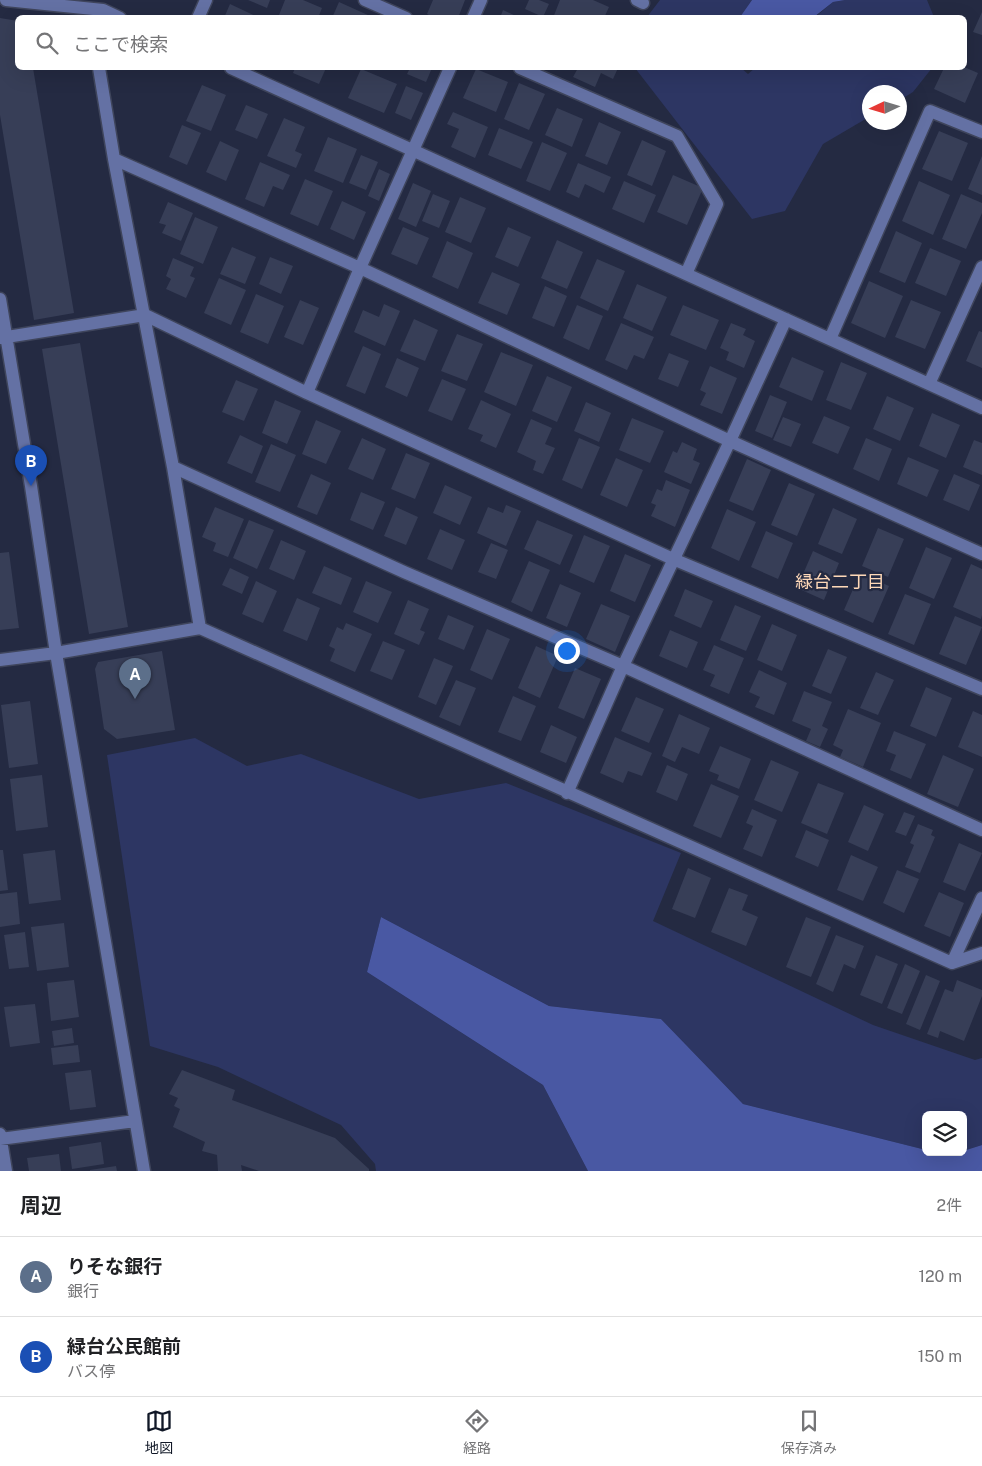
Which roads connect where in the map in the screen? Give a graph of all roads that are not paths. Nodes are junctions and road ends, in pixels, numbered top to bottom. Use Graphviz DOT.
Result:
graph roads {
  1 [pos="6,0"];
  2 [pos="206,0"];
  3 [pos="366,0"];
  4 [pos="481,0"];
  5 [pos="90,13"];
  6 [pos="113,15"];
  7 [pos="199,15"];
  8 [pos="399,15"];
  9 [pos="474,15"];
  10 [pos="99,70"];
  11 [pos="235,70"];
  12 [pos="449,70"];
  13 [pos="525,70"];
  14 [pos="982,132"];
  15 [pos="413,150"];
  16 [pos="114,159"];
  17 [pos="982,267"];
  18 [pos="360,268"];
  19 [pos="686,274"];
  20 [pos="0,299"];
  21 [pos="145,315"];
  22 [pos="786,319"];
  23 [pos="3,338"];
  24 [pos="830,339"];
  25 [pos="929,384"];
  26 [pos="307,393"];
  27 [pos="982,408"];
  28 [pos="730,441"];
  29 [pos="173,467"];
  30 [pos="982,554"];
  31 [pos="673,559"];
  32 [pos="200,628"];
  33 [pos="56,653"];
  34 [pos="0,660"];
  35 [pos="623,666"];
  36 [pos="982,689"];
  37 [pos="567,793"];
  38 [pos="982,830"];
  39 [pos="982,898"];
  40 [pos="982,953"];
  41 [pos="952,963"];
  42 [pos="136,1121"];
  43 [pos="0,1137"];
  44 [pos="6,1171"];
  45 [pos="144,1171"];
  1 -- 5 [label="street"];
  2 -- 7 [label="street"];
  3 -- 8 [label="street"];
  4 -- 9 [label="street"];
  5 -- 6 [label="street"];
  10 -- 16 [label="street"];
  11 -- 15 [label="street"];
  12 -- 15 [label="street"];
  13 -- 19 [label="street"];
  14 -- 24 [label="street"];
  15 -- 18 [label="street"];
  15 -- 19 [label="street"];
  16 -- 18 [label="street"];
  16 -- 21 [label="street"];
  17 -- 25 [label="street"];
  18 -- 26 [label="street"];
  18 -- 28 [label="street"];
  19 -- 22 [label="street"];
  20 -- 23 [label="street"];
  21 -- 23 [label="street"];
  21 -- 26 [label="street"];
  21 -- 29 [label="street"];
  22 -- 24 [label="street"];
  22 -- 28 [label="street"];
  23 -- 33 [label="street"];
  24 -- 25 [label="street"];
  25 -- 27 [label="street"];
  26 -- 31 [label="street"];
  28 -- 30 [label="street"];
  28 -- 31 [label="street"];
  29 -- 32 [label="street"];
  29 -- 35 [label="street"];
  31 -- 35 [label="street"];
  31 -- 36 [label="street"];
  32 -- 33 [label="street"];
  32 -- 37 [label="street"];
  33 -- 34 [label="street"];
  33 -- 42 [label="street"];
  35 -- 37 [label="street"];
  35 -- 38 [label="street"];
  37 -- 41 [label="street"];
  39 -- 41 [label="street"];
  40 -- 41 [label="street"];
  42 -- 43 [label="street"];
  42 -- 45 [label="street"];
  43 -- 44 [label="street"];
}
